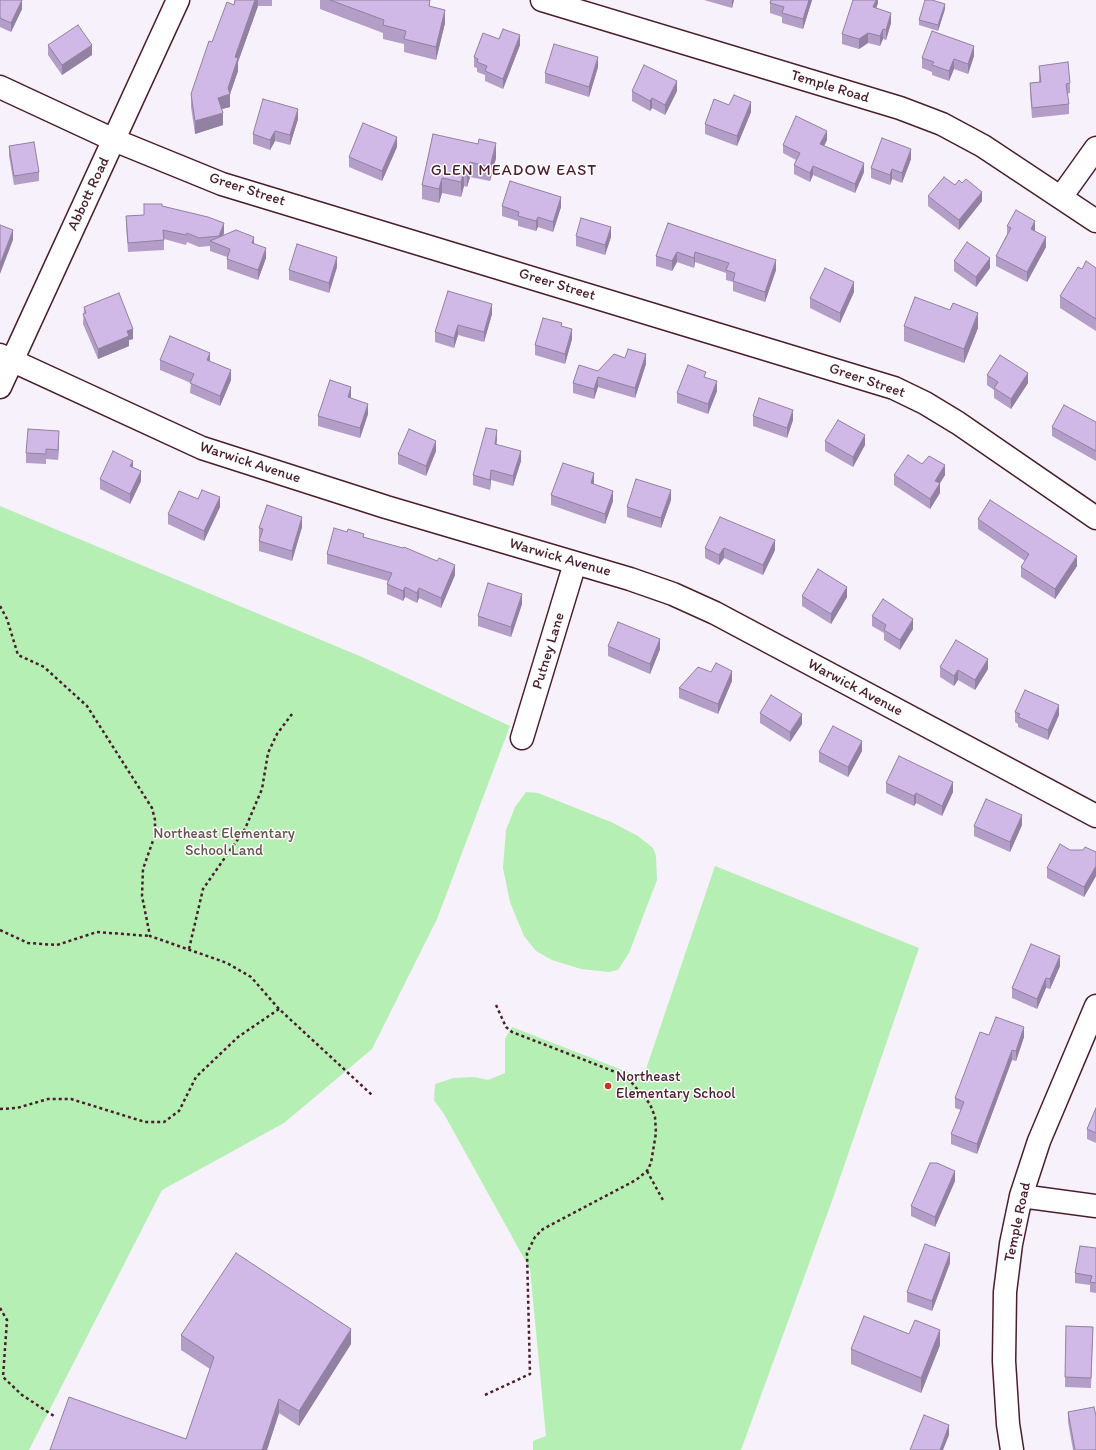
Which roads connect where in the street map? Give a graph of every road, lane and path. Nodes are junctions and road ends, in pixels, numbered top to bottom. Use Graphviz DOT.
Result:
graph roads {
  1 [pos="178,0"];
  2 [pos="542,0"];
  3 [pos="0,87"];
  4 [pos="114,140"];
  5 [pos="1096,148"];
  6 [pos="1061,198"];
  7 [pos="1096,221"];
  8 [pos="6,358"];
  9 [pos="0,387"];
  10 [pos="1096,518"];
  11 [pos="576,563"];
  12 [pos="0,606"];
  13 [pos="292,714"];
  14 [pos="522,738"];
  15 [pos="1096,816"];
  16 [pos="0,930"];
  17 [pos="150,936"];
  18 [pos="189,949"];
  19 [pos="496,1005"];
  20 [pos="1096,1006"];
  21 [pos="279,1009"];
  22 [pos="372,1095"];
  23 [pos="0,1109"];
  24 [pos="647,1171"];
  25 [pos="1021,1196"];
  26 [pos="664,1202"];
  27 [pos="1096,1206"];
  28 [pos="0,1308"];
  29 [pos="485,1395"];
  30 [pos="54,1416"];
  31 [pos="1012,1450"];
  1 -- 4 [label="street, Abbott Road"];
  2 -- 6 [label="street, Temple Road"];
  3 -- 4 [label="street, Greer Street"];
  4 -- 8 [label="street, Abbott Road"];
  4 -- 10 [label="street, Greer Street"];
  5 -- 6 [label="street"];
  6 -- 7 [label="street, Temple Road"];
  8 -- 9 [label="street, Abbott Road"];
  8 -- 11 [label="street, Warwick Avenue"];
  11 -- 14 [label="street, Putney Lane"];
  11 -- 15 [label="street, Warwick Avenue"];
  12 -- 17 [label="path"];
  13 -- 18 [label="path"];
  16 -- 17 [label="path"];
  17 -- 18 [label="path"];
  18 -- 21 [label="path"];
  19 -- 24 [label="path"];
  20 -- 25 [label="street, Temple Road"];
  21 -- 22 [label="path"];
  21 -- 23 [label="path"];
  24 -- 26 [label="path"];
  24 -- 29 [label="path"];
  25 -- 27 [label="street"];
  25 -- 31 [label="street, Temple Road"];
  28 -- 30 [label="path"];
}
